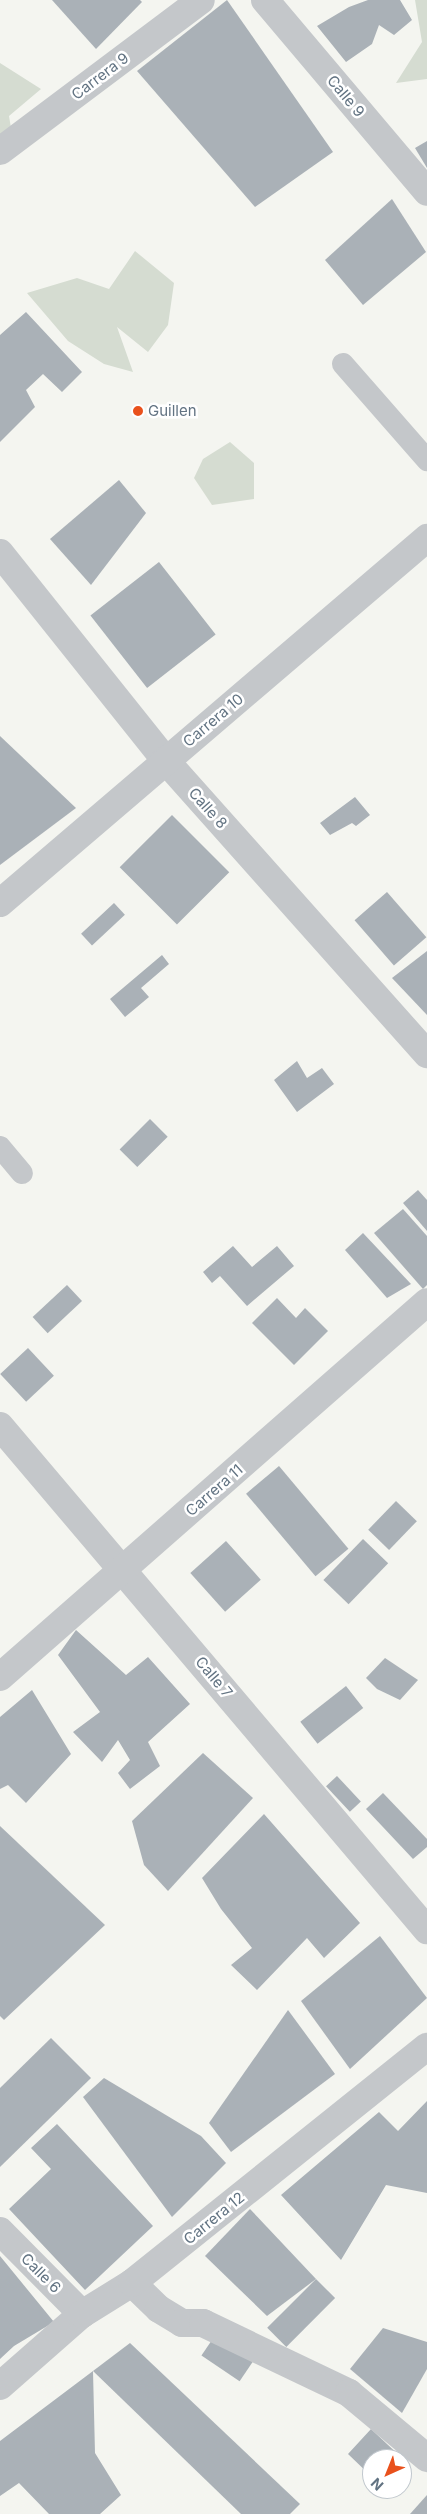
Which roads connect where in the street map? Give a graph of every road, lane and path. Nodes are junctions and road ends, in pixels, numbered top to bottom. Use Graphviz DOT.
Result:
graph roads {
  1 [pos="201,0"];
  2 [pos="265,0"];
  3 [pos="0,151"];
  4 [pos="427,192"];
  5 [pos="343,364"];
  6 [pos="427,460"];
  7 [pos="427,538"];
  8 [pos="0,553"];
  9 [pos="165,760"];
  10 [pos="0,903"];
  11 [pos="427,1054"];
  12 [pos="0,1146"];
  13 [pos="22,1174"];
  14 [pos="427,1302"];
  15 [pos="0,1426"];
  16 [pos="123,1569"];
  17 [pos="0,1677"];
  18 [pos="427,1930"];
  19 [pos="427,2047"];
  20 [pos="0,2232"];
  21 [pos="132,2283"];
  22 [pos="82,2314"];
  23 [pos="0,2386"];
  24 [pos="427,2458"];
  1 -- 3 [label="street, Carrera 9"];
  2 -- 4 [label="street, Calle 9"];
  5 -- 6 [label="lane"];
  7 -- 9 [label="street, Carrera 10"];
  8 -- 9 [label="street, Calle 8"];
  9 -- 10 [label="street, Carrera 10"];
  9 -- 11 [label="street, Calle 8"];
  12 -- 13 [label="lane"];
  14 -- 16 [label="street, Carrera 11"];
  15 -- 16 [label="street, Calle 7"];
  16 -- 17 [label="street, Carrera 11"];
  16 -- 18 [label="street, Calle 7"];
  19 -- 21 [label="street, Carrera 12"];
  20 -- 22 [label="street, Calle 6"];
  21 -- 22 [label="street, Carrera 12"];
  21 -- 24 [label="street"];
  22 -- 23 [label="street, Carrera 12"];
}
